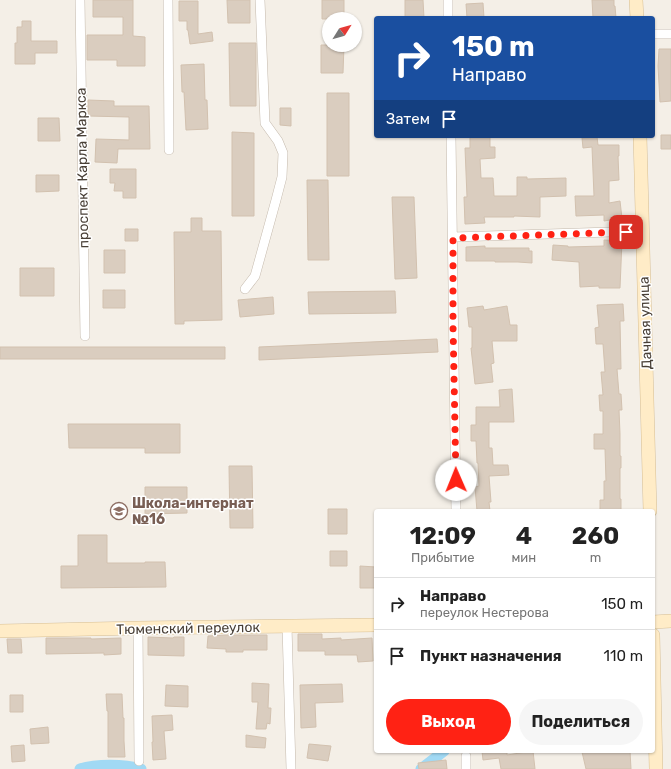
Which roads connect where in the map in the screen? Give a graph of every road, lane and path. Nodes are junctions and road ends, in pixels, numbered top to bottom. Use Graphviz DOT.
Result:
graph roads {
  1 [pos="80,0"];
  2 [pos="168,0"];
  3 [pos="260,0"];
  4 [pos="448,0"];
  5 [pos="636,0"];
  6 [pos="448,16"];
  7 [pos="637,16"];
  8 [pos="655,34"];
  9 [pos="671,34"];
  10 [pos="451,138"];
  11 [pos="640,138"];
  12 [pos="170,150"];
  13 [pos="642,231"];
  14 [pos="453,238"];
  15 [pos="245,289"];
  16 [pos="85,336"];
  17 [pos="456,509"];
  18 [pos="650,509"];
  19 [pos="671,621"];
  20 [pos="655,622"];
  21 [pos="374,625"];
  22 [pos="287,626"];
  23 [pos="138,628"];
  24 [pos="0,631"];
  25 [pos="655,724"];
  26 [pos="466,756"];
  27 [pos="139,761"];
  28 [pos="291,769"];
  29 [pos="466,769"];
  30 [pos="656,769"];
  1 -- 16 [label="street, проспект Карла Маркса"];
  2 -- 12 [label="street"];
  3 -- 15 [label="street"];
  4 -- 6 [label="street"];
  5 -- 7 [label="street"];
  8 -- 9 [label="street"];
  10 -- 14 [label="street"];
  11 -- 13 [label="street, Дачная улица"];
  13 -- 14 [label="street"];
  13 -- 18 [label="street, Дачная улица"];
  14 -- 17 [label="street"];
  19 -- 20 [label="street"];
  21 -- 22 [label="street, Тюменский переулок"];
  22 -- 23 [label="street, Тюменский переулок"];
  22 -- 28 [label="street"];
  23 -- 24 [label="street, Тюменский переулок"];
  23 -- 27 [label="street"];
  25 -- 30 [label="street"];
  26 -- 29 [label="street"];
}
